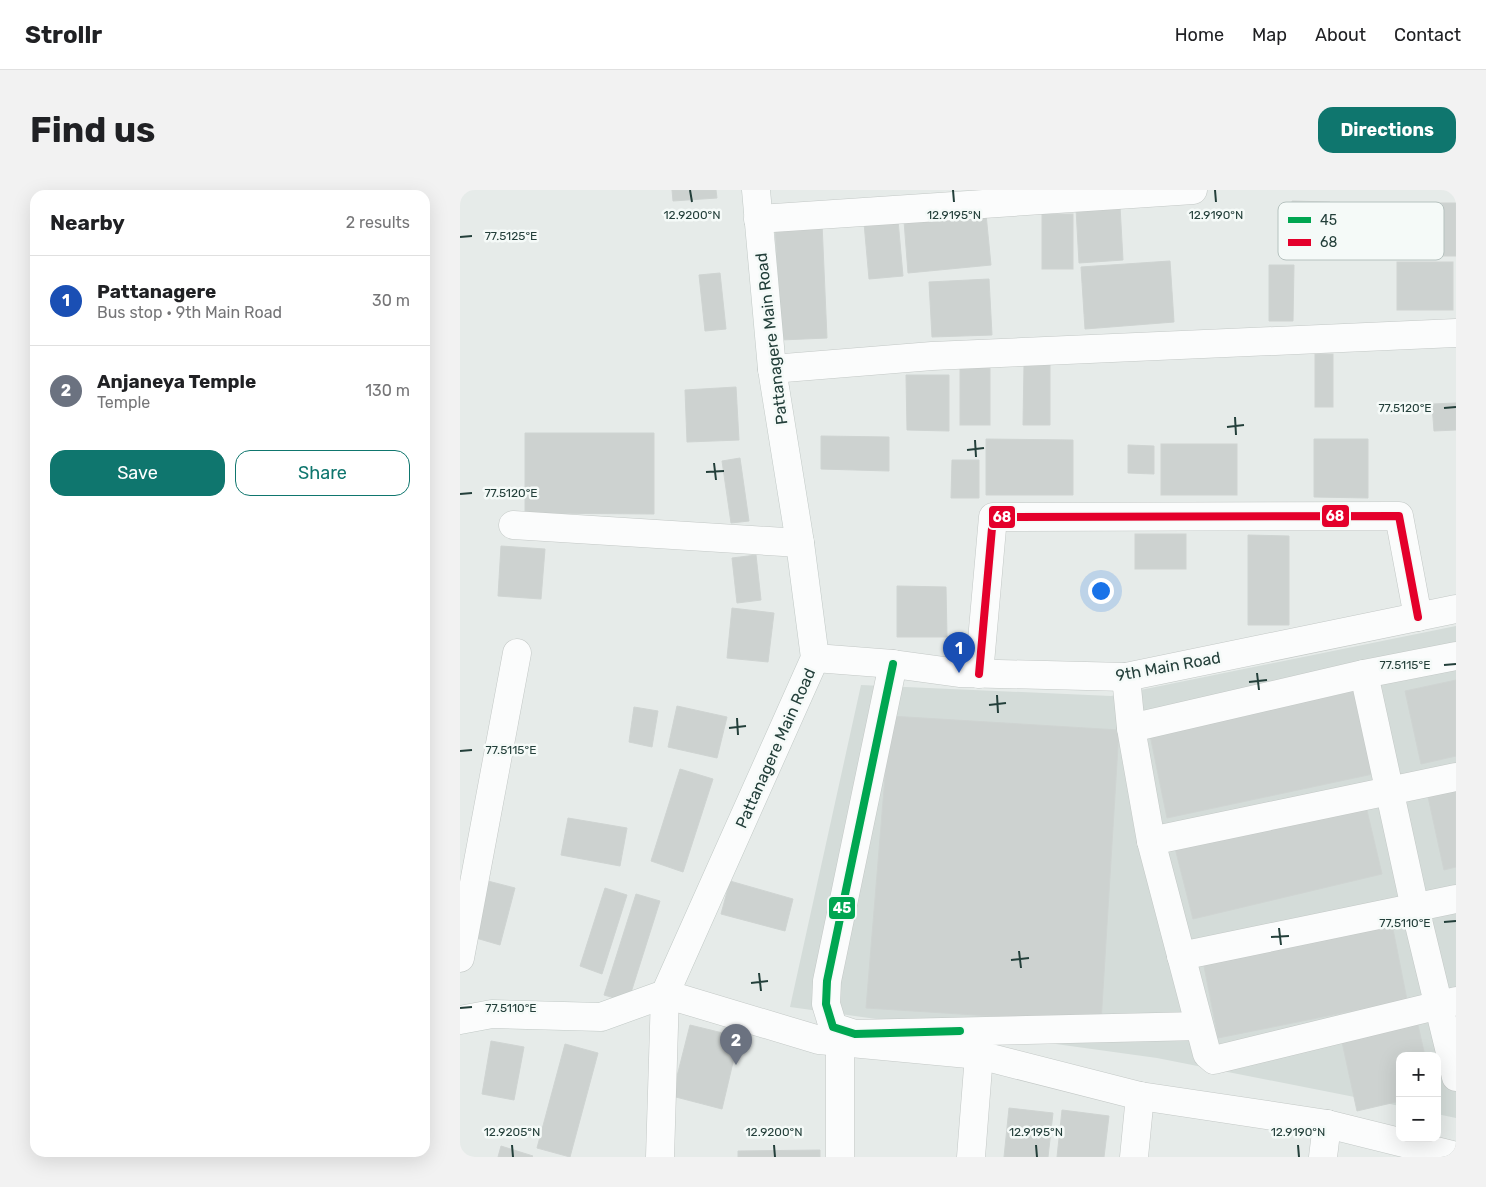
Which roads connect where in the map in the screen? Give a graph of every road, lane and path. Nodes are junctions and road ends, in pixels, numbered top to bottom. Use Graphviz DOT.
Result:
graph roads {
  1 [pos="756,190"];
  2 [pos="1193,190"];
  3 [pos="758,219"];
  4 [pos="1456,333"];
  5 [pos="772,369"];
  6 [pos="513,525"];
  7 [pos="800,543"];
  8 [pos="1456,609"];
  9 [pos="1418,617"];
  10 [pos="517,654"];
  11 [pos="1456,656"];
  12 [pos="815,658"];
  13 [pos="893,664"];
  14 [pos="979,674"];
  15 [pos="1364,674"];
  16 [pos="1126,677"];
  17 [pos="1131,728"];
  18 [pos="1456,777"];
  19 [pos="1390,790"];
  20 [pos="1151,841"];
  21 [pos="1456,899"];
  22 [pos="1415,908"];
  23 [pos="1181,956"];
  24 [pos="460,958"];
  25 [pos="665,994"];
  26 [pos="1447,1003"];
  27 [pos="460,1020"];
  28 [pos="1199,1026"];
  29 [pos="840,1042"];
  30 [pos="978,1056"];
  31 [pos="1456,1077"];
  32 [pos="1140,1096"];
  33 [pos="1327,1124"];
  34 [pos="1456,1156"];
  35 [pos="660,1157"];
  36 [pos="840,1157"];
  37 [pos="971,1157"];
  38 [pos="1134,1157"];
  39 [pos="1323,1157"];
  1 -- 3 [label="street, Pattanagere Main Road"];
  2 -- 3 [label="street"];
  3 -- 5 [label="street, Pattanagere Main Road"];
  4 -- 5 [label="street"];
  5 -- 7 [label="street, Pattanagere Main Road"];
  6 -- 7 [label="street"];
  7 -- 12 [label="street, Pattanagere Main Road"];
  8 -- 9 [label="street, 9th Main Road"];
  9 -- 14 [label="street"];
  9 -- 16 [label="street, 9th Main Road"];
  10 -- 24 [label="street"];
  11 -- 15 [label="street"];
  12 -- 13 [label="street, 9th Main Road"];
  12 -- 25 [label="street, Pattanagere Main Road"];
  13 -- 14 [label="street, 9th Main Road"];
  13 -- 28 [label="street"];
  14 -- 16 [label="street, 9th Main Road"];
  15 -- 17 [label="street"];
  15 -- 19 [label="street"];
  16 -- 17 [label="street"];
  17 -- 20 [label="street"];
  18 -- 19 [label="street"];
  19 -- 20 [label="street"];
  19 -- 22 [label="street"];
  20 -- 23 [label="street"];
  21 -- 22 [label="street"];
  22 -- 23 [label="street"];
  22 -- 26 [label="street"];
  23 -- 28 [label="street"];
  25 -- 27 [label="street"];
  25 -- 29 [label="street"];
  25 -- 35 [label="street"];
  26 -- 28 [label="street"];
  26 -- 31 [label="street"];
  29 -- 30 [label="street"];
  29 -- 36 [label="street"];
  30 -- 32 [label="street"];
  30 -- 37 [label="street"];
  32 -- 33 [label="street"];
  32 -- 38 [label="street"];
  33 -- 34 [label="street"];
  33 -- 39 [label="street"];
}
